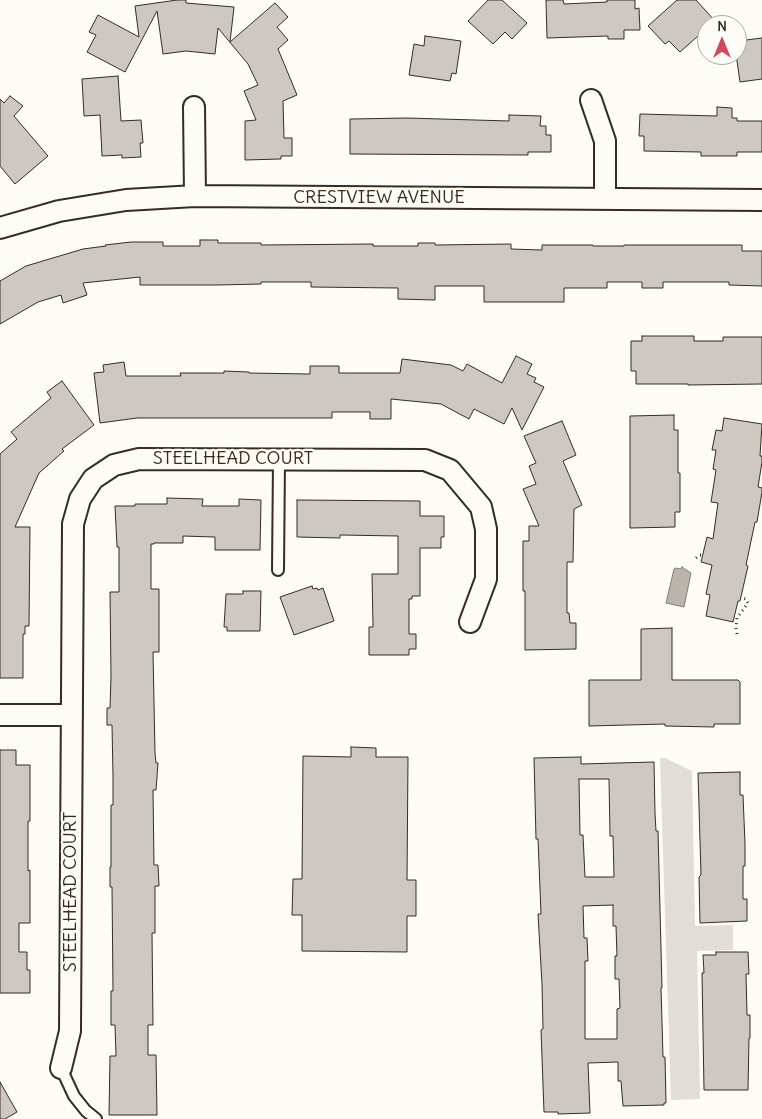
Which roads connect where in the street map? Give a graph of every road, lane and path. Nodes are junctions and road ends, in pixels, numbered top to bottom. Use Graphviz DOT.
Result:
graph roads {
  1 [pos="591,100"];
  2 [pos="194,107"];
  3 [pos="195,196"];
  4 [pos="605,199"];
  5 [pos="762,200"];
  6 [pos="0,228"];
  7 [pos="279,460"];
  8 [pos="703,555"];
  9 [pos="696,558"];
  10 [pos="278,570"];
  11 [pos="741,598"];
  12 [pos="470,622"];
  13 [pos="737,634"];
  14 [pos="0,715"];
  15 [pos="72,715"];
  16 [pos="61,1068"];
  17 [pos="96,1119"];
  1 -- 4 [label="street"];
  2 -- 3 [label="street"];
  3 -- 4 [label="street, CRESTVIEW AVENUE"];
  3 -- 6 [label="street, CRESTVIEW AVENUE"];
  4 -- 5 [label="street, CRESTVIEW AVENUE"];
  7 -- 10 [label="lane"];
  7 -- 12 [label="street, STEELHEAD COURT"];
  7 -- 15 [label="street, STEELHEAD COURT"];
  8 -- 9 [label="path"];
  11 -- 13 [label="path"];
  14 -- 15 [label="street"];
  15 -- 16 [label="street, STEELHEAD COURT"];
  16 -- 17 [label="lane"];
}
